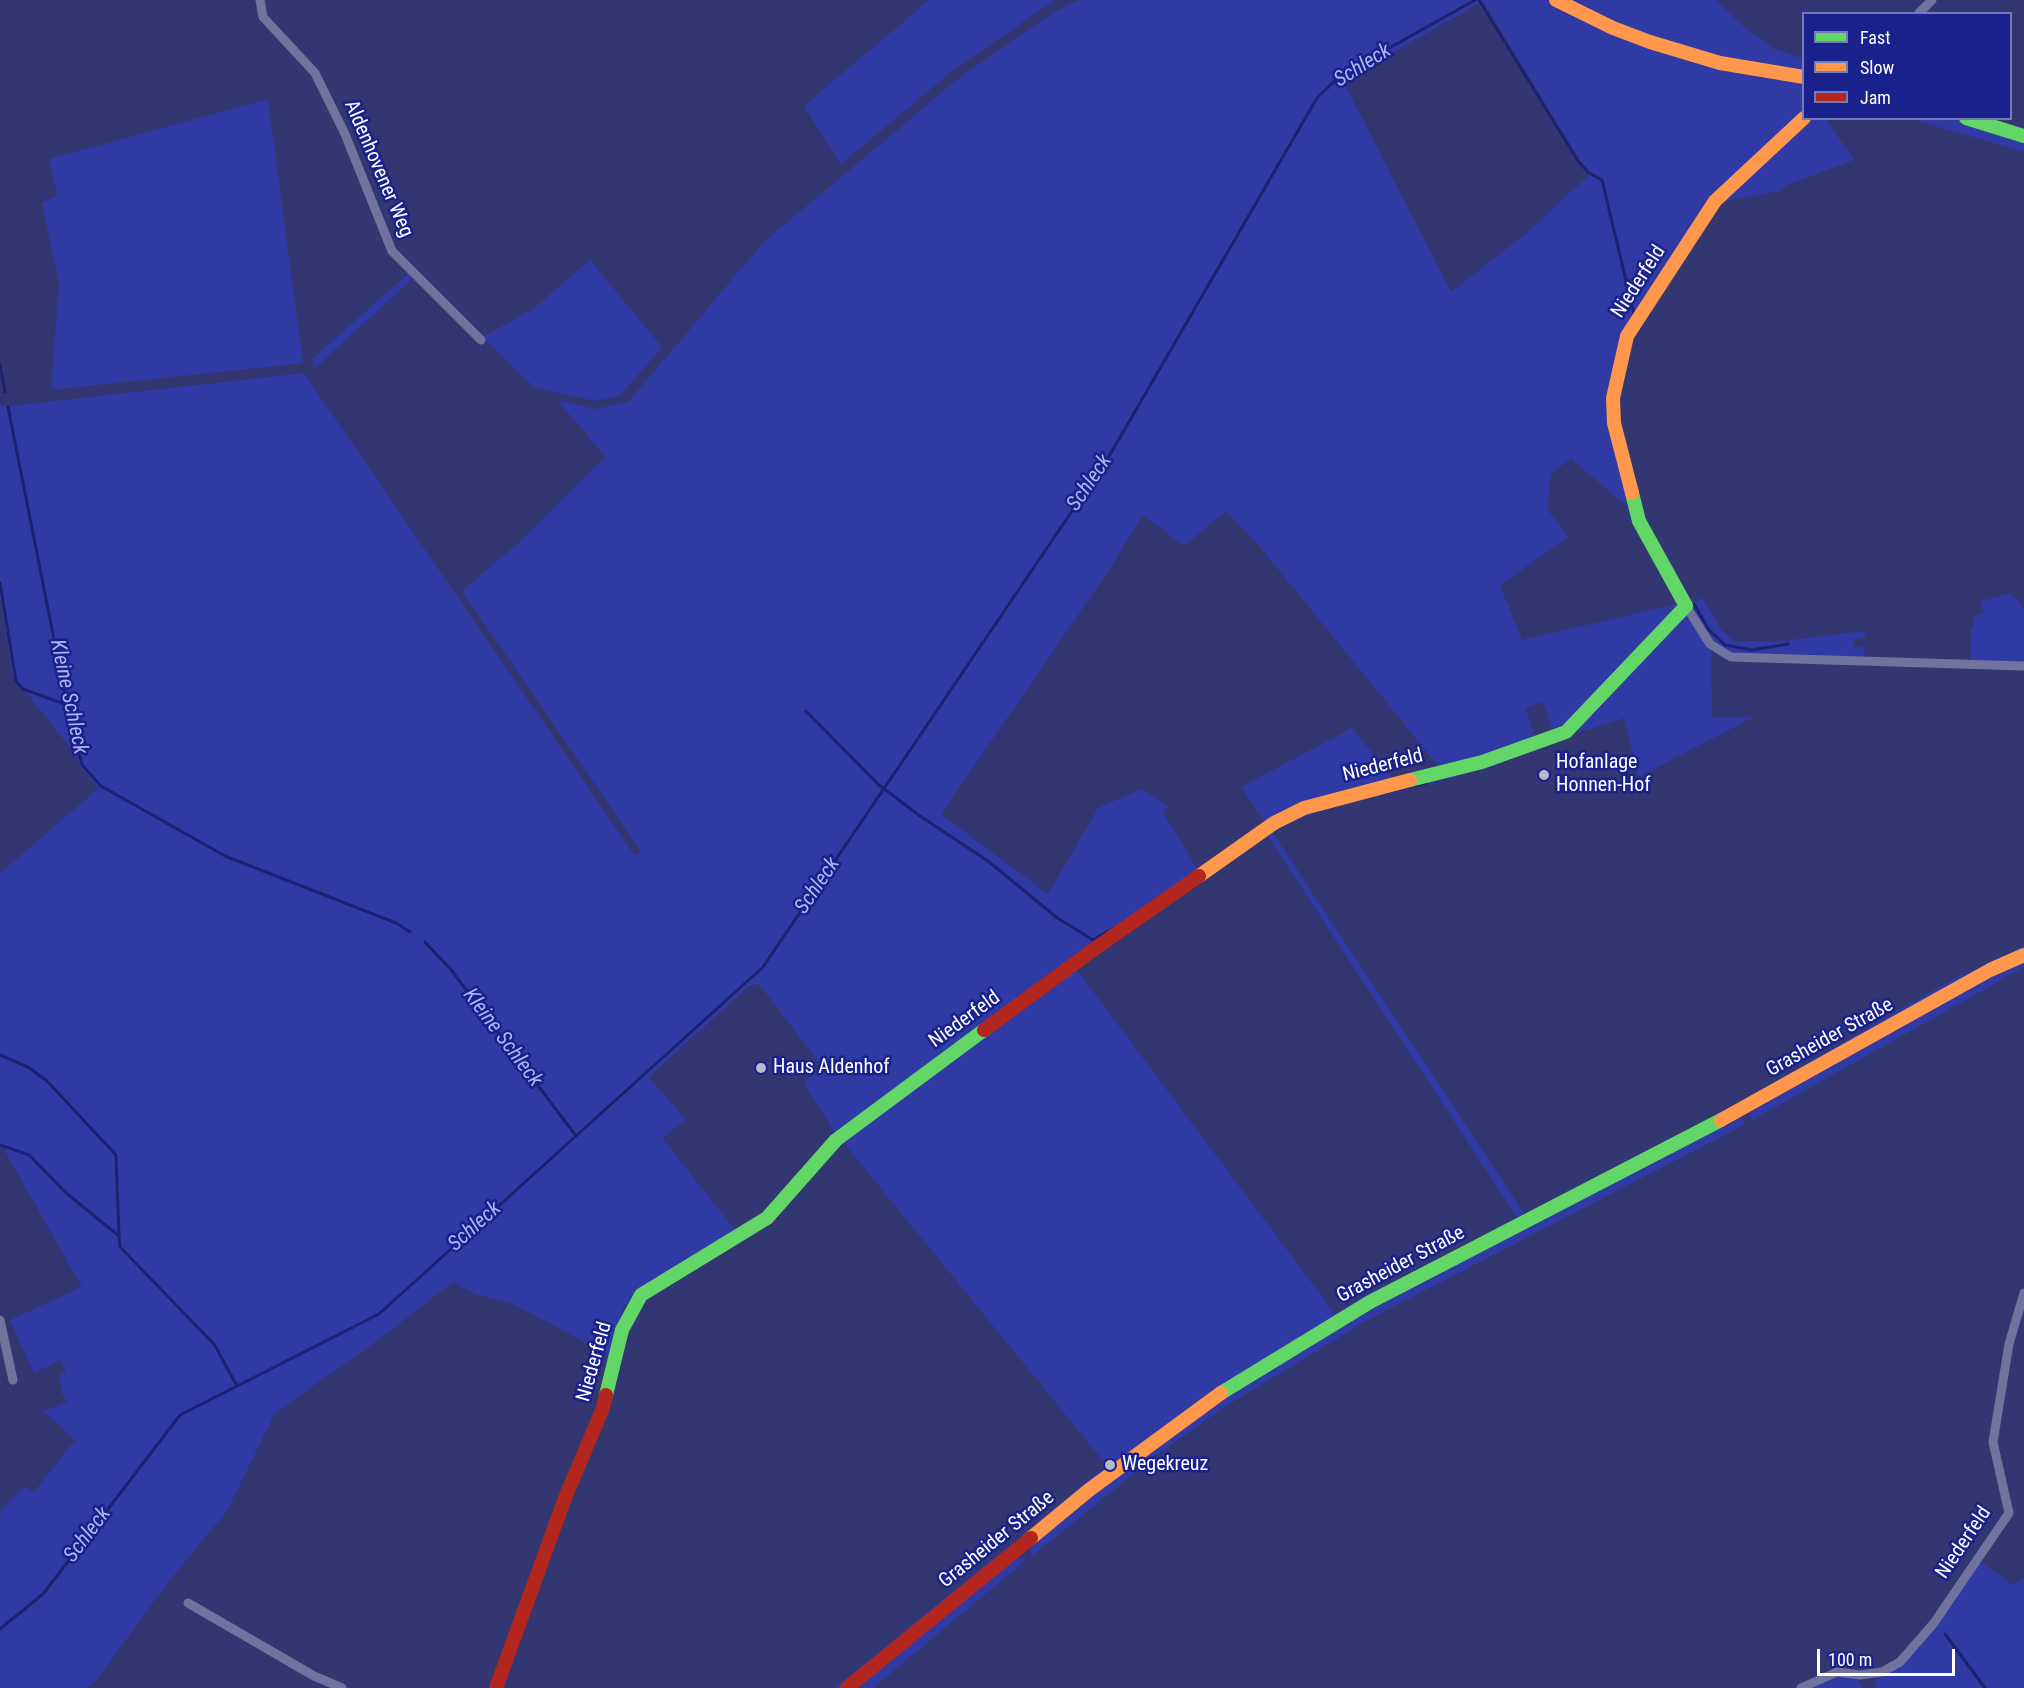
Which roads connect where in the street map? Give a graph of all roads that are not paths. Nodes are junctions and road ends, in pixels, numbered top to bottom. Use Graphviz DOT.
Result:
graph roads {
  1 [pos="260,0"];
  2 [pos="1556,0"];
  3 [pos="1932,0"];
  4 [pos="1920,12"];
  5 [pos="1802,77"];
  6 [pos="1802,119"];
  7 [pos="1972,120"];
  8 [pos="2024,136"];
  9 [pos="481,340"];
  10 [pos="1686,606"];
  11 [pos="2024,666"];
  12 [pos="2024,955"];
  13 [pos="2024,1293"];
  14 [pos="0,1320"];
  15 [pos="13,1380"];
  16 [pos="188,1603"];
  17 [pos="342,1688"];
  18 [pos="496,1688"];
  19 [pos="847,1688"];
  20 [pos="1802,1688"];
  1 -- 9 [label="street, Aldenhovener Weg"];
  2 -- 5 [label="street"];
  3 -- 4 [label="street"];
  6 -- 10 [label="street, Niederfeld"];
  7 -- 8 [label="street"];
  10 -- 11 [label="street, Niederfeld"];
  10 -- 18 [label="street, Niederfeld"];
  12 -- 19 [label="street, Grasheider Straße"];
  13 -- 20 [label="street, Niederfeld"];
  14 -- 15 [label="street"];
  16 -- 17 [label="street"];
}
